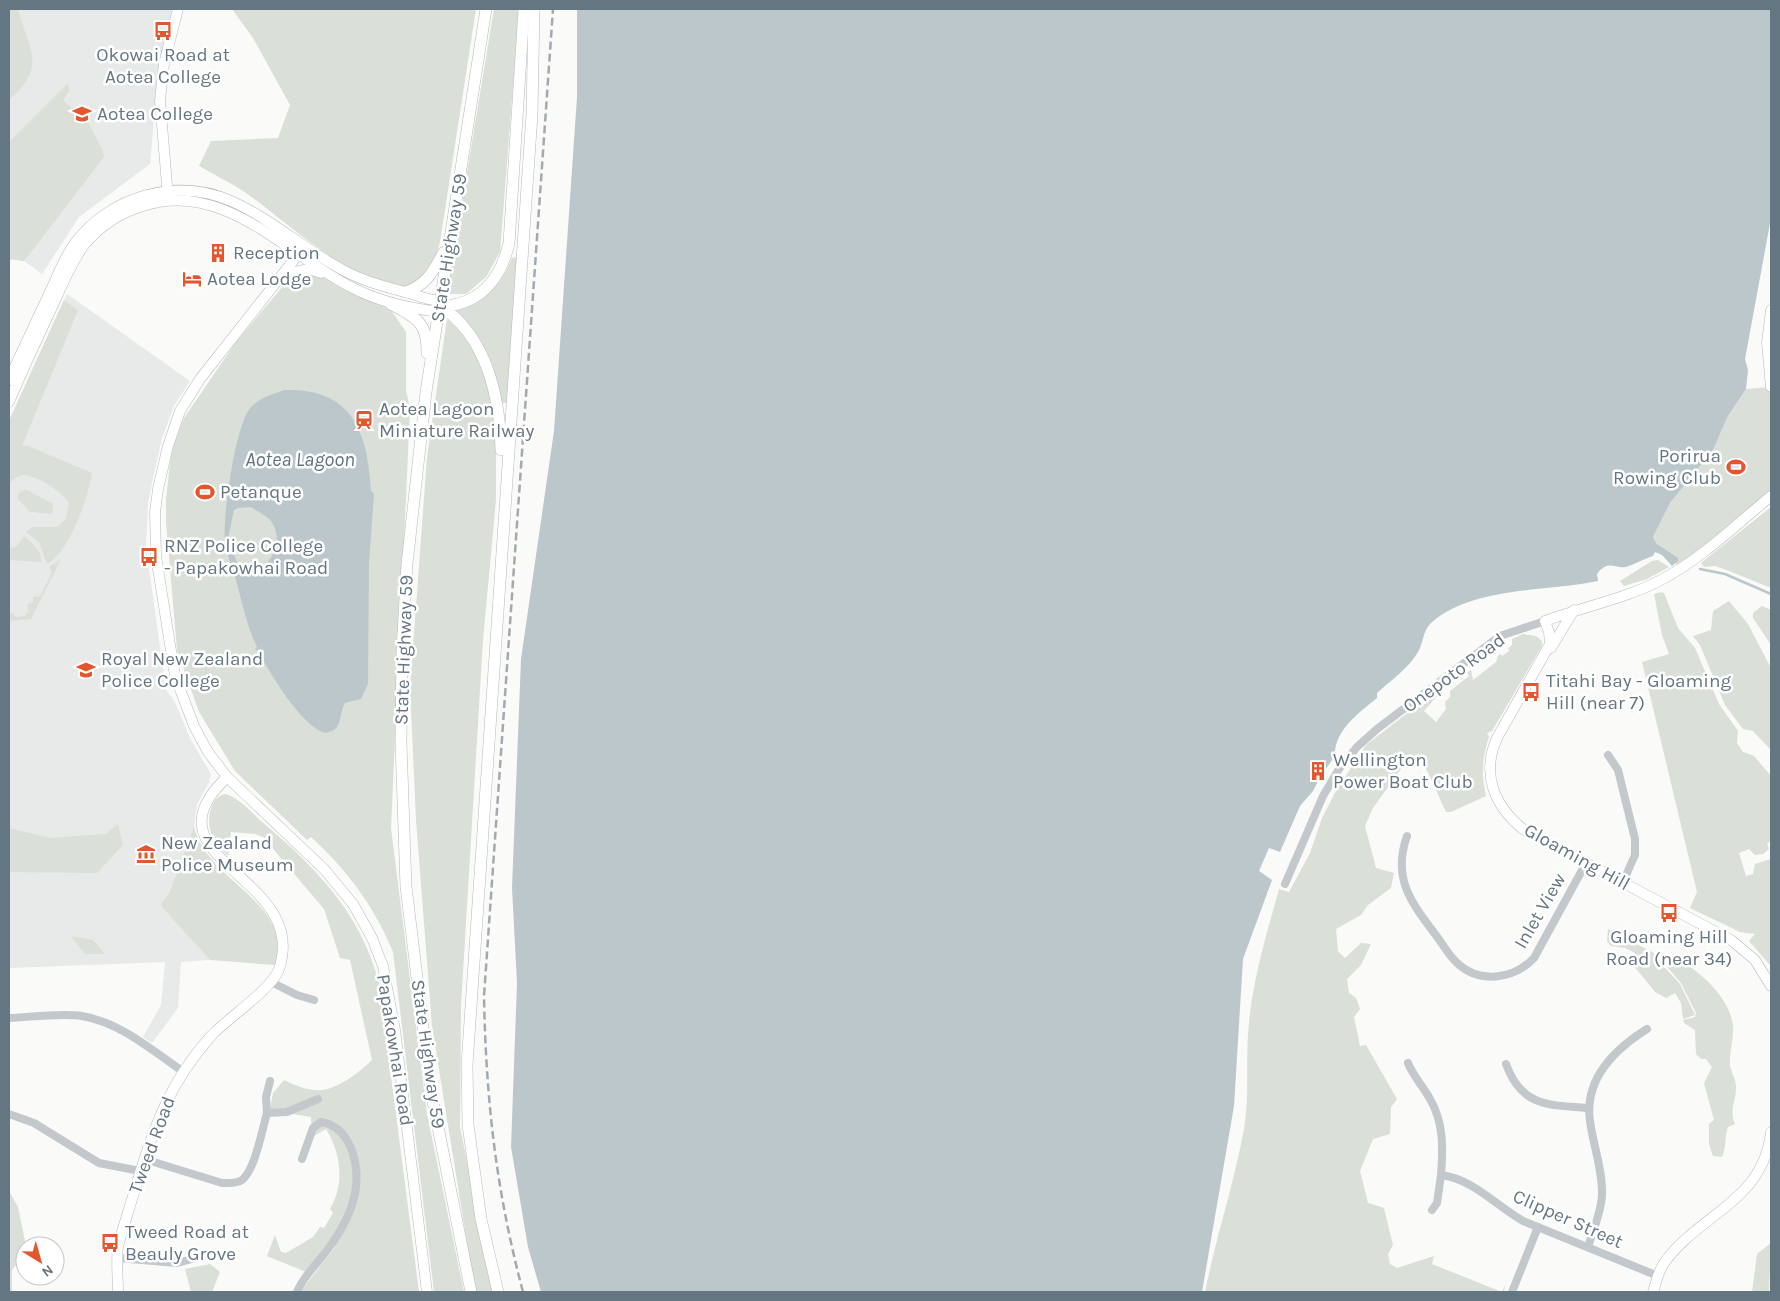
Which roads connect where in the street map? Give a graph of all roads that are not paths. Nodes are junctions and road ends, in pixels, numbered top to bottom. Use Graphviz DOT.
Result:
graph roads {
  1 [pos="178,9"];
  2 [pos="486,9"];
  3 [pos="524,9"];
  4 [pos="534,9"];
  5 [pos="168,196"];
  6 [pos="449,244"];
  7 [pos="302,251"];
  8 [pos="274,286"];
  9 [pos="351,288"];
  10 [pos="406,292"];
  11 [pos="391,304"];
  12 [pos="440,306"];
  13 [pos="1771,310"];
  14 [pos="9,380"];
  15 [pos="1771,387"];
  16 [pos="426,392"];
  17 [pos="9,402"];
  18 [pos="505,491"];
  19 [pos="1771,496"];
  20 [pos="1574,610"];
  21 [pos="1544,621"];
  22 [pos="1545,656"];
  23 [pos="1608,755"];
  24 [pos="227,777"];
  25 [pos="1407,836"];
  26 [pos="1586,863"];
  27 [pos="1623,882"];
  28 [pos="1285,884"];
  29 [pos="273,983"];
  30 [pos="1771,986"];
  31 [pos="314,1000"];
  32 [pos="9,1018"];
  33 [pos="1647,1029"];
  34 [pos="1408,1063"];
  35 [pos="1506,1064"];
  36 [pos="182,1071"];
  37 [pos="270,1081"];
  38 [pos="318,1099"];
  39 [pos="1589,1108"];
  40 [pos="267,1113"];
  41 [pos="9,1114"];
  42 [pos="1771,1132"];
  43 [pos="144,1159"];
  44 [pos="302,1159"];
  45 [pos="140,1170"];
  46 [pos="1441,1174"];
  47 [pos="1432,1210"];
  48 [pos="1538,1227"];
  49 [pos="1588,1247"];
  50 [pos="118,1258"];
  51 [pos="196,1258"];
  52 [pos="1658,1276"];
  53 [pos="118,1292"];
  54 [pos="296,1292"];
  55 [pos="427,1292"];
  56 [pos="471,1292"];
  57 [pos="498,1292"];
  58 [pos="1512,1292"];
  59 [pos="1653,1292"];
  1 -- 5 [label="street"];
  2 -- 6 [label="main road, State Highway 59"];
  3 -- 12 [label="main road"];
  4 -- 18 [label="main road, State Highway 59"];
  5 -- 7 [label="street"];
  5 -- 14 [label="street"];
  5 -- 17 [label="street"];
  6 -- 10 [label="main road"];
  6 -- 12 [label="main road, State Highway 59"];
  7 -- 8 [label="street, Papakowhai Road"];
  7 -- 9 [label="street"];
  7 -- 10 [label="street"];
  8 -- 9 [label="street, Papakowhai Road"];
  8 -- 24 [label="street, Papakowhai Road"];
  9 -- 11 [label="street"];
  10 -- 12 [label="street"];
  11 -- 12 [label="street"];
  11 -- 16 [label="main road"];
  12 -- 16 [label="main road, State Highway 59"];
  12 -- 18 [label="main road"];
  13 -- 15 [label="street"];
  16 -- 56 [label="main road, State Highway 59"];
  18 -- 57 [label="main road, State Highway 59"];
  19 -- 20 [label="street, Onepoto Road"];
  20 -- 21 [label="street, Onepoto Road"];
  20 -- 22 [label="street"];
  21 -- 22 [label="street, Gloaming Hill"];
  21 -- 28 [label="street, Onepoto Road"];
  22 -- 26 [label="street, Gloaming Hill"];
  23 -- 27 [label="street"];
  24 -- 29 [label="street"];
  24 -- 55 [label="street, Papakowhai Road"];
  25 -- 26 [label="street, Inlet View"];
  26 -- 27 [label="street, Gloaming Hill"];
  27 -- 30 [label="street, Gloaming Hill"];
  29 -- 31 [label="street"];
  29 -- 36 [label="street, Tweed Road"];
  32 -- 36 [label="street"];
  33 -- 39 [label="street"];
  34 -- 46 [label="street"];
  35 -- 39 [label="street"];
  36 -- 43 [label="street, Tweed Road"];
  37 -- 40 [label="street"];
  38 -- 40 [label="street"];
  39 -- 49 [label="street"];
  40 -- 43 [label="street"];
  41 -- 45 [label="street"];
  42 -- 52 [label="street"];
  43 -- 45 [label="street, Tweed Road"];
  44 -- 54 [label="street"];
  45 -- 50 [label="street, Tweed Road"];
  46 -- 47 [label="street"];
  46 -- 48 [label="street, Clipper Street"];
  48 -- 49 [label="street, Clipper Street"];
  48 -- 58 [label="street"];
  49 -- 52 [label="street, Clipper Street"];
  50 -- 51 [label="street"];
  50 -- 53 [label="street, Tweed Road"];
  52 -- 59 [label="street"];
}
